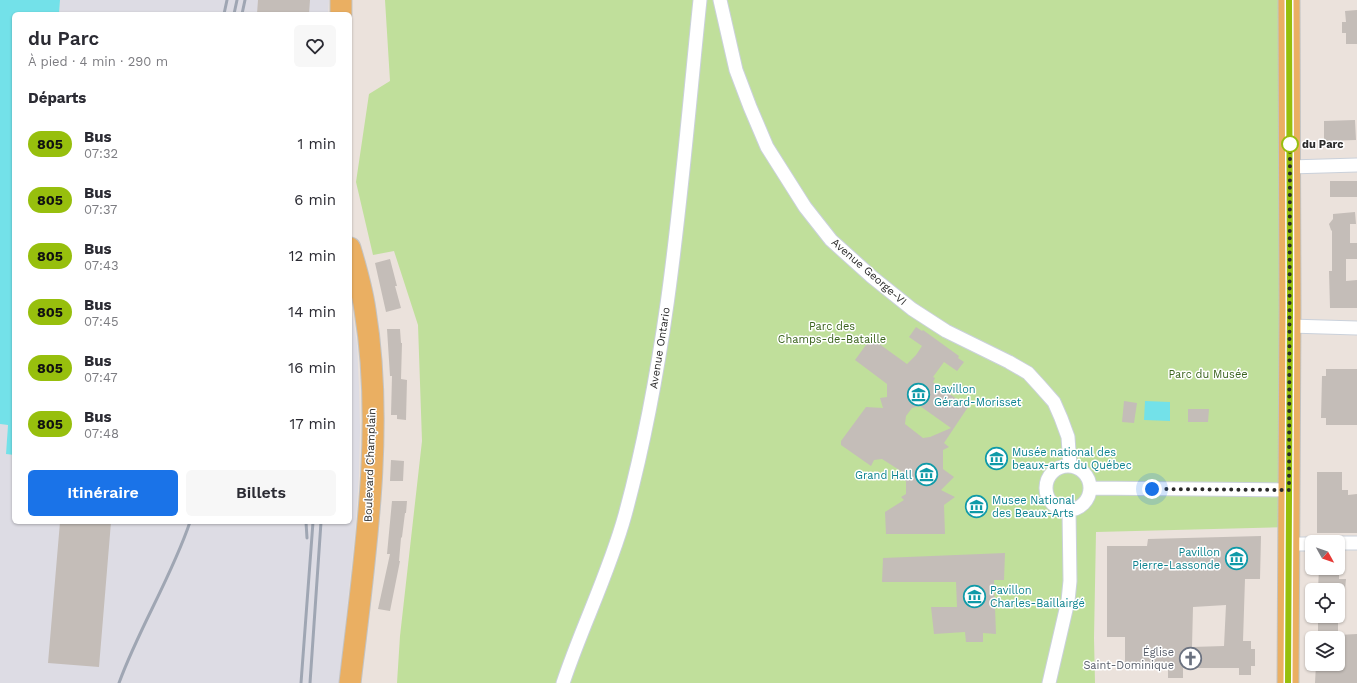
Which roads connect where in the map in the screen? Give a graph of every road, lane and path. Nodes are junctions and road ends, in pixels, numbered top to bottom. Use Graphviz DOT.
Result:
graph roads {
  1 [pos="341,0"];
  2 [pos="700,0"];
  3 [pos="720,0"];
  4 [pos="1289,0"];
  5 [pos="341,12"];
  6 [pos="1357,165"];
  7 [pos="1290,167"];
  8 [pos="352,256"];
  9 [pos="1290,326"];
  10 [pos="1357,328"];
  11 [pos="1070,465"];
  12 [pos="1090,488"];
  13 [pos="1289,490"];
  14 [pos="1069,510"];
  15 [pos="1345,543"];
  16 [pos="1357,543"];
  17 [pos="1290,544"];
  18 [pos="1305,544"];
  19 [pos="350,683"];
  20 [pos="563,683"];
  21 [pos="1049,683"];
  22 [pos="1288,683"];
  1 -- 5 [label="main road"];
  2 -- 20 [label="street, Avenue Ontario"];
  3 -- 11 [label="street, Avenue George-VI"];
  4 -- 7 [label="main road"];
  6 -- 7 [label="street"];
  7 -- 9 [label="main road"];
  8 -- 19 [label="main road, Boulevard Champlain"];
  9 -- 10 [label="street"];
  9 -- 13 [label="main road"];
  11 -- 12 [label="street"];
  11 -- 14 [label="street"];
  12 -- 13 [label="street"];
  12 -- 14 [label="street"];
  13 -- 17 [label="main road"];
  14 -- 21 [label="street"];
  15 -- 16 [label="street"];
  17 -- 18 [label="street"];
  17 -- 22 [label="main road"];
}
